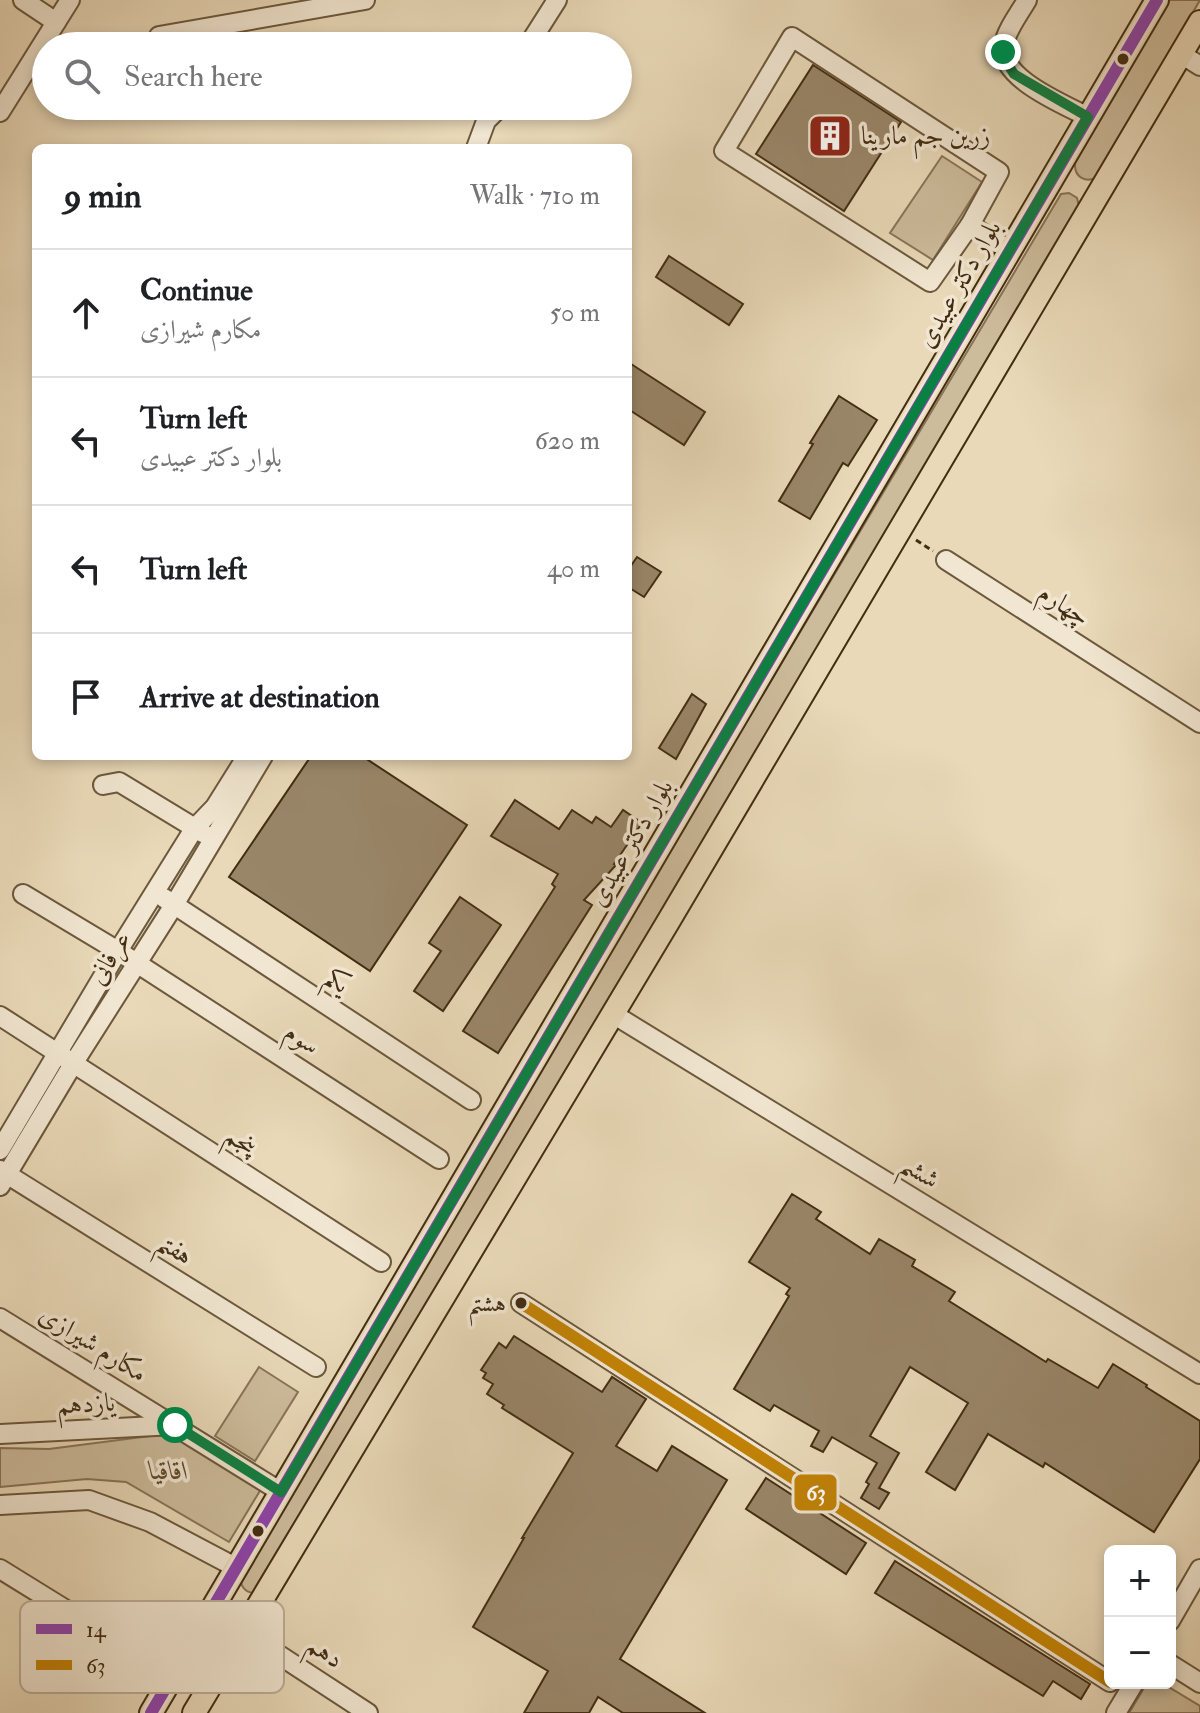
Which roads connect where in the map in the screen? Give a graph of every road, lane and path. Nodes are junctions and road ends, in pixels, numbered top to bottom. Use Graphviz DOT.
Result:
graph roads {
  1 [pos="23,0"];
  2 [pos="70,0"];
  3 [pos="365,0"];
  4 [pos="557,0"];
  5 [pos="1027,0"];
  6 [pos="1157,0"];
  7 [pos="56,22"];
  8 [pos="1200,22"];
  9 [pos="50,32"];
  10 [pos="182,32"];
  11 [pos="537,32"];
  12 [pos="1191,60"];
  13 [pos="32,61"];
  14 [pos="0,112"];
  15 [pos="1088,117"];
  16 [pos="475,120"];
  17 [pos="487,120"];
  18 [pos="466,144"];
  19 [pos="477,144"];
  20 [pos="970,225"];
  21 [pos="1011,251"];
  22 [pos="900,530"];
  23 [pos="946,560"];
  24 [pos="1200,723"];
  25 [pos="244,760"];
  26 [pos="261,760"];
  27 [pos="103,785"];
  28 [pos="194,829"];
  29 [pos="213,838"];
  30 [pos="155,892"];
  31 [pos="23,894"];
  32 [pos="174,905"];
  33 [pos="118,951"];
  34 [pos="137,964"];
  35 [pos="613,1014"];
  36 [pos="0,1016"];
  37 [pos="65,1059"];
  38 [pos="471,1100"];
  39 [pos="0,1150"];
  40 [pos="439,1159"];
  41 [pos="2,1177"];
  42 [pos="381,1262"];
  43 [pos="521,1303"];
  44 [pos="0,1318"];
  45 [pos="316,1367"];
  46 [pos="1200,1374"];
  47 [pos="175,1425"];
  48 [pos="0,1434"];
  49 [pos="281,1492"];
  50 [pos="0,1505"];
  51 [pos="237,1568"];
  52 [pos="0,1569"];
  53 [pos="1200,1569"];
  54 [pos="52,1601"];
  55 [pos="218,1601"];
  56 [pos="263,1601"];
  57 [pos="1172,1617"];
  58 [pos="284,1658"];
  59 [pos="1176,1668"];
  60 [pos="1104,1679"];
  61 [pos="1200,1683"];
  62 [pos="1130,1689"];
  63 [pos="163,1693"];
  64 [pos="206,1693"];
  65 [pos="151,1713"];
  66 [pos="194,1713"];
  67 [pos="368,1713"];
  68 [pos="1116,1713"];
  1 -- 7 [label="street"];
  2 -- 7 [label="street"];
  3 -- 10 [label="street"];
  4 -- 11 [label="street"];
  5 -- 15 [label="street"];
  6 -- 15 [label="main road, بلوار دکتر عبیدی"];
  7 -- 9 [label="street"];
  8 -- 12 [label="main road"];
  12 -- 22 [label="main road"];
  13 -- 14 [label="street"];
  15 -- 21 [label="main road, بلوار دکتر عبیدی"];
  16 -- 18 [label="street"];
  17 -- 19 [label="street"];
  20 -- 20 [label="street"];
  20 -- 21 [label="street"];
  21 -- 49 [label="main road, بلوار دکتر عبیدی"];
  22 -- 23 [label="path"];
  22 -- 35 [label="main road"];
  23 -- 24 [label="street, چهارم"];
  25 -- 28 [label="street, عرفانی"];
  26 -- 29 [label="street, عرفانی"];
  27 -- 28 [label="street"];
  28 -- 29 [label="street"];
  28 -- 30 [label="street, عرفانی"];
  29 -- 32 [label="street, عرفانی"];
  30 -- 32 [label="street, یکم"];
  30 -- 33 [label="street, عرفانی"];
  31 -- 33 [label="street"];
  32 -- 34 [label="street, عرفانی"];
  32 -- 38 [label="street, یکم"];
  33 -- 34 [label="street, سوم"];
  33 -- 37 [label="street, عرفانی"];
  34 -- 37 [label="street, عرفانی"];
  34 -- 40 [label="street, سوم"];
  35 -- 46 [label="street, ششم"];
  35 -- 56 [label="main road"];
  36 -- 37 [label="street"];
  37 -- 39 [label="street, عرفانی"];
  37 -- 41 [label="street, عرفانی"];
  37 -- 42 [label="street, پنجم"];
  41 -- 45 [label="street, هفتم"];
  43 -- 60 [label="street"];
  44 -- 47 [label="street, مکارم شیرازی"];
  47 -- 48 [label="street, یازدهم"];
  47 -- 49 [label="street, مکارم شیرازی"];
  49 -- 51 [label="main road, بلوار دکتر عبیدی"];
  50 -- 51 [label="street"];
  51 -- 55 [label="main road, بلوار دکتر عبیدی"];
  52 -- 54 [label="street"];
  53 -- 57 [label="street"];
  58 -- 67 [label="street, دهم"];
  59 -- 61 [label="street"];
  62 -- 68 [label="street"];
  63 -- 65 [label="main road, بلوار دکتر عبیدی"];
  64 -- 66 [label="main road"];
}
